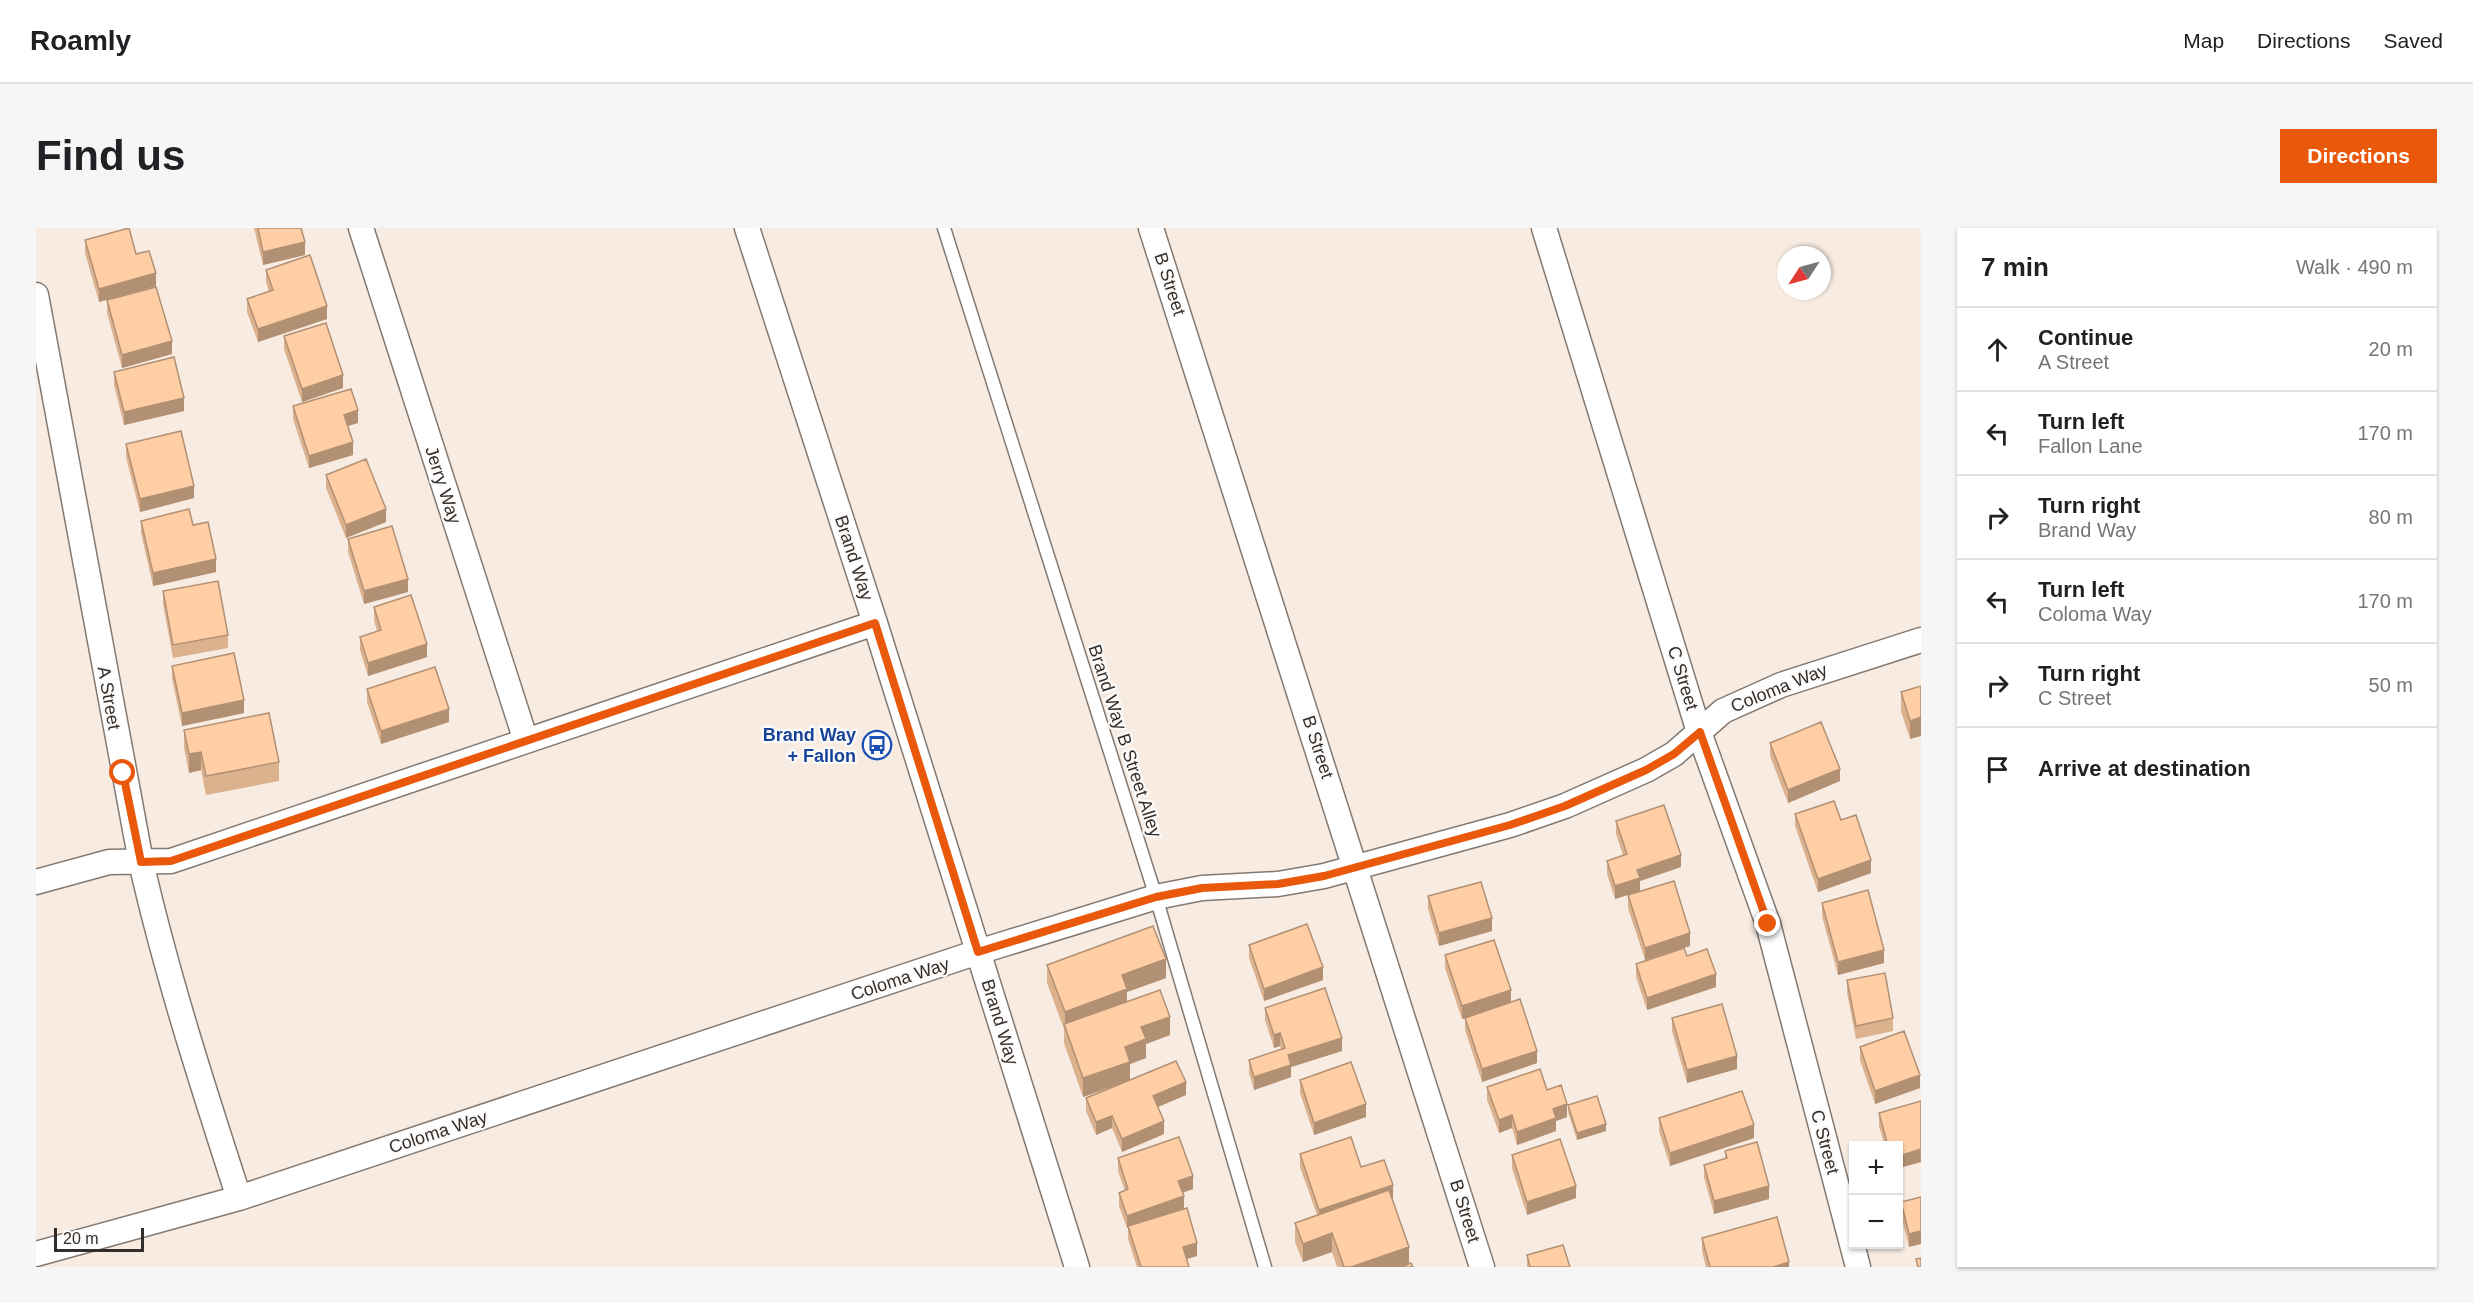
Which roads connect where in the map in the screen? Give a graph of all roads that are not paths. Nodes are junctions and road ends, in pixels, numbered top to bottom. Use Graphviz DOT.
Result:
graph roads {
  1 [pos="361,228"];
  2 [pos="747,228"];
  3 [pos="944,228"];
  4 [pos="1151,228"];
  5 [pos="1544,228"];
  6 [pos="36,295"];
  7 [pos="875,623"];
  8 [pos="1921,640"];
  9 [pos="1700,732"];
  10 [pos="526,741"];
  11 [pos="141,862"];
  12 [pos="1357,867"];
  13 [pos="36,882"];
  14 [pos="1156,897"];
  15 [pos="978,952"];
  16 [pos="239,1198"];
  17 [pos="36,1254"];
  18 [pos="1077,1267"];
  19 [pos="1265,1267"];
  20 [pos="1482,1267"];
  21 [pos="1858,1267"];
  1 -- 10 [label="street, Jerry Way"];
  2 -- 7 [label="street, Brand Way"];
  3 -- 14 [label="lane, Brand Way B Street Alley"];
  4 -- 12 [label="street, B Street"];
  5 -- 9 [label="street, C Street"];
  6 -- 11 [label="street, A Street"];
  7 -- 10 [label="street"];
  7 -- 15 [label="street, Brand Way"];
  8 -- 9 [label="street, Coloma Way"];
  9 -- 12 [label="street, Coloma Way"];
  9 -- 21 [label="street, C Street"];
  10 -- 11 [label="street"];
  11 -- 13 [label="street"];
  11 -- 16 [label="street, A Street"];
  12 -- 14 [label="street, Coloma Way"];
  12 -- 20 [label="street, B Street"];
  14 -- 15 [label="street, Coloma Way"];
  14 -- 19 [label="lane, Brand Way B Street Alley"];
  15 -- 16 [label="street, Coloma Way"];
  15 -- 18 [label="street, Brand Way"];
  16 -- 17 [label="street, Coloma Way"];
}
